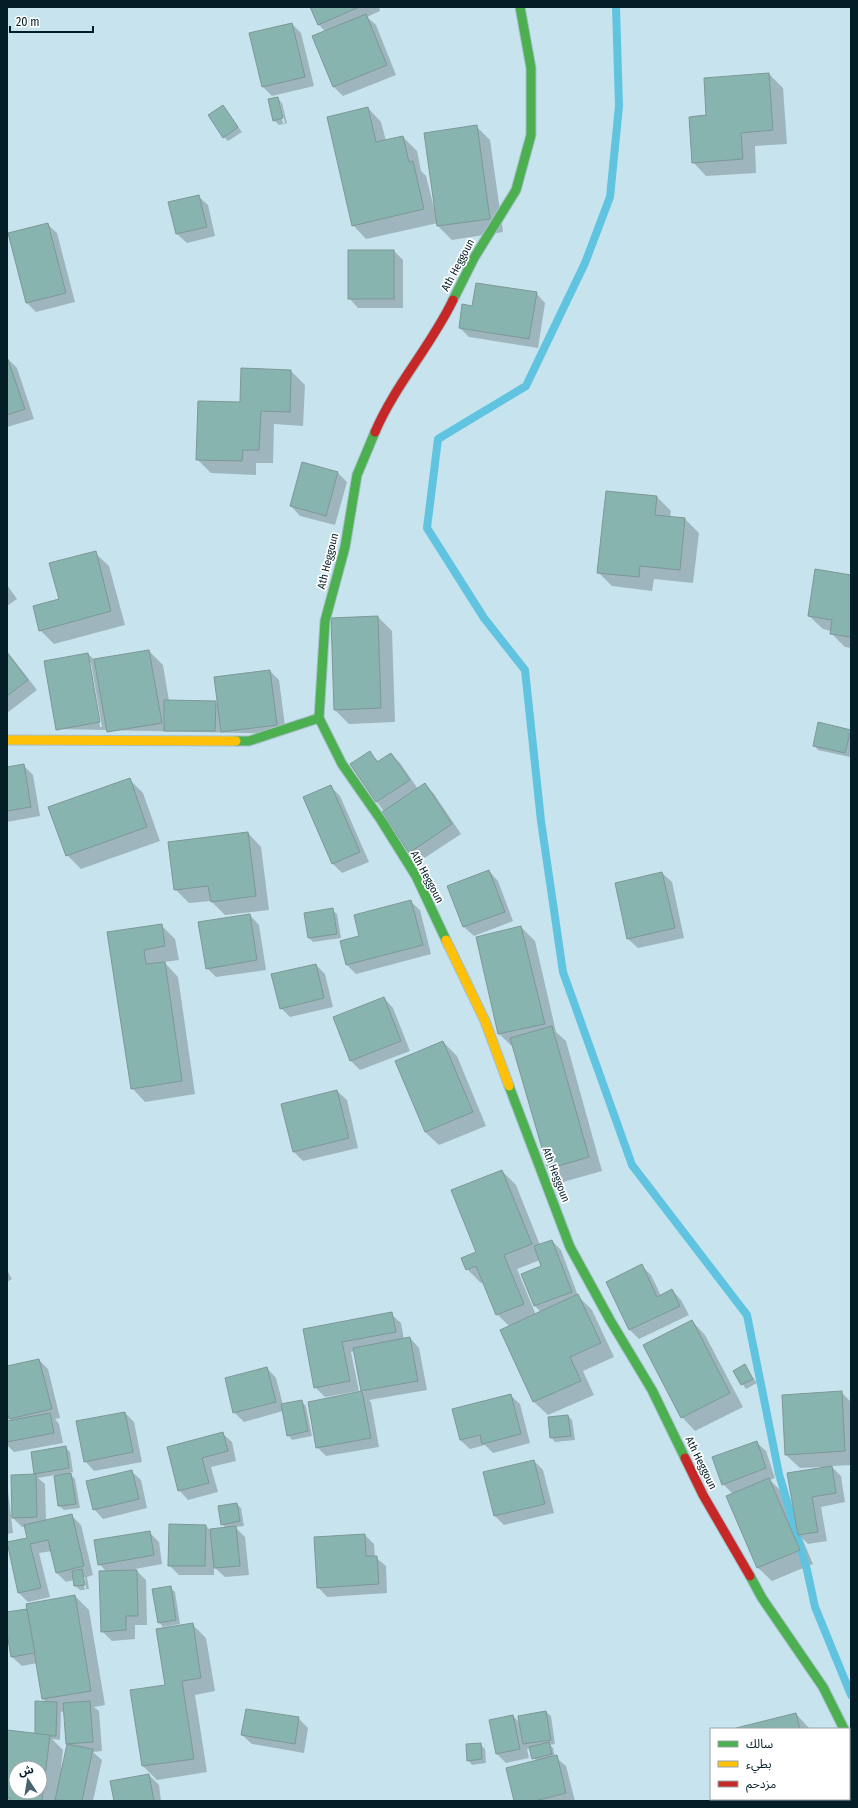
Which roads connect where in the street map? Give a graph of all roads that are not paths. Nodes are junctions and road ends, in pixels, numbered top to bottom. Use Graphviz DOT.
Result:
graph roads {
  1 [pos="520,7"];
  2 [pos="319,718"];
  3 [pos="7,740"];
  4 [pos="844,1728"];
  1 -- 2 [label="street, Ath Heggoun"];
  2 -- 3 [label="street"];
  2 -- 4 [label="street, Ath Heggoun"];
}
